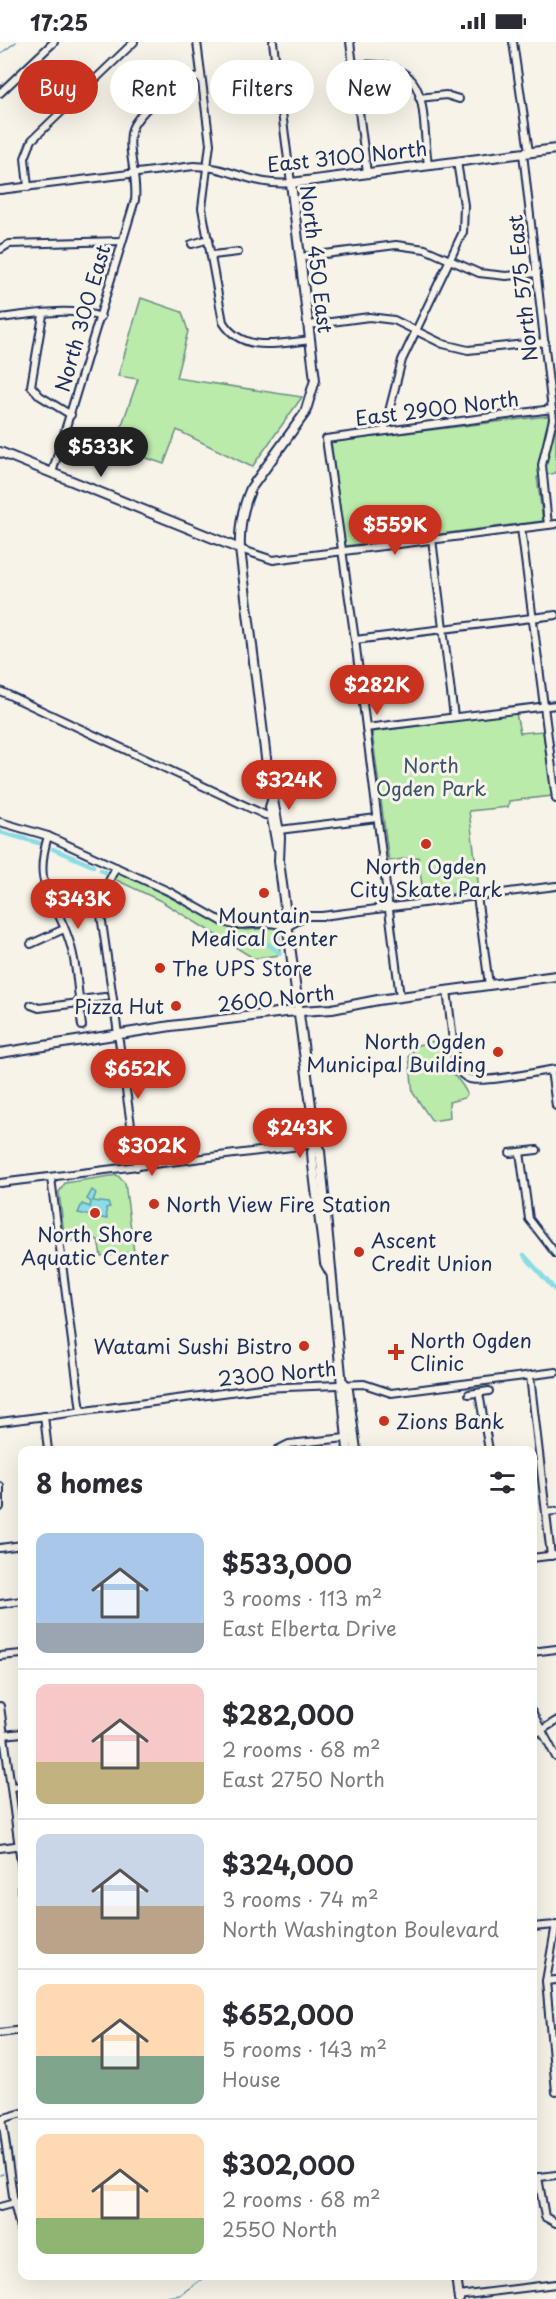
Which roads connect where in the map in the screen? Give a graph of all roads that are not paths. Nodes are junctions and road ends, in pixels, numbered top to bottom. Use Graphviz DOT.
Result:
graph roads {
  1 [pos="54,42"];
  2 [pos="134,42"];
  3 [pos="197,42"];
  4 [pos="273,42"];
  5 [pos="350,42"];
  6 [pos="513,42"];
  7 [pos="352,60"];
  8 [pos="201,77"];
  9 [pos="412,77"];
  10 [pos="0,93"];
  11 [pos="419,98"];
  12 [pos="459,99"];
  13 [pos="359,114"];
  14 [pos="556,149"];
  15 [pos="526,153"];
  16 [pos="457,162"];
  17 [pos="428,165"];
  18 [pos="207,166"];
  19 [pos="135,172"];
  20 [pos="367,173"];
  21 [pos="291,183"];
  22 [pos="28,187"];
  23 [pos="0,190"];
  24 [pos="209,239"];
  25 [pos="122,241"];
  26 [pos="192,244"];
  27 [pos="1,249"];
  28 [pos="238,252"];
  29 [pos="213,255"];
  30 [pos="301,257"];
  31 [pos="451,261"];
  32 [pos="537,273"];
  33 [pos="43,315"];
  34 [pos="100,317"];
  35 [pos="0,318"];
  36 [pos="309,325"];
  37 [pos="415,331"];
  38 [pos="311,340"];
  39 [pos="545,342"];
  40 [pos="552,409"];
  41 [pos="71,415"];
  42 [pos="384,431"];
  43 [pos="0,452"];
  44 [pos="52,472"];
  45 [pos="556,524"];
  46 [pos="548,525"];
  47 [pos="521,528"];
  48 [pos="432,539"];
  49 [pos="240,549"];
  50 [pos="342,551"];
  51 [pos="556,615"];
  52 [pos="534,617"];
  53 [pos="443,629"];
  54 [pos="355,640"];
  55 [pos="0,691"];
  56 [pos="556,705"];
  57 [pos="546,706"];
  58 [pos="453,717"];
  59 [pos="366,728"];
  60 [pos="273,798"];
  61 [pos="556,798"];
  62 [pos="271,816"];
  63 [pos="377,818"];
  64 [pos="0,822"];
  65 [pos="279,830"];
  66 [pos="48,836"];
  67 [pos="279,852"];
  68 [pos="116,867"];
  69 [pos="556,886"];
  70 [pos="477,896"];
  71 [pos="389,908"];
  72 [pos="286,916"];
  73 [pos="303,918"];
  74 [pos="270,922"];
  75 [pos="288,926"];
  76 [pos="64,929"];
  77 [pos="31,944"];
  78 [pos="556,976"];
  79 [pos="489,985"];
  80 [pos="447,990"];
  81 [pos="105,997"];
  82 [pos="400,997"];
  83 [pos="79,1002"];
  84 [pos="31,1005"];
  85 [pos="299,1011"];
  86 [pos="82,1026"];
  87 [pos="116,1036"];
  88 [pos="0,1053"];
  89 [pos="554,1070"];
  90 [pos="556,1106"];
  91 [pos="316,1144"];
  92 [pos="537,1150"];
  93 [pos="520,1152"];
  94 [pos="510,1154"];
  95 [pos="137,1167"];
  96 [pos="51,1178"];
  97 [pos="0,1184"];
  98 [pos="554,1252"];
  99 [pos="330,1272"];
  100 [pos="556,1372"];
  101 [pos="530,1376"];
  102 [pos="344,1383"];
  103 [pos="489,1391"];
  104 [pos="479,1393"];
  105 [pos="470,1394"];
  106 [pos="81,1411"];
  107 [pos="44,1416"];
  108 [pos="0,1422"];
  109 [pos="346,1438"];
  110 [pos="48,1446"];
  111 [pos="285,1446"];
  112 [pos="347,1446"];
  113 [pos="355,1446"];
  114 [pos="488,1446"];
  115 [pos="0,1486"];
  116 [pos="0,1507"];
  117 [pos="556,1511"];
  118 [pos="546,1512"];
  119 [pos="18,1546"];
  120 [pos="0,1548"];
  121 [pos="554,1556"];
  122 [pos="537,1558"];
  123 [pos="18,1602"];
  124 [pos="0,1604"];
  125 [pos="556,1649"];
  126 [pos="537,1651"];
  127 [pos="18,1654"];
  128 [pos="0,1656"];
  129 [pos="0,1706"];
  130 [pos="537,1721"];
  131 [pos="556,1721"];
  132 [pos="542,1730"];
  133 [pos="18,1733"];
  134 [pos="537,1733"];
  135 [pos="4,1735"];
  136 [pos="556,1757"];
  137 [pos="18,1786"];
  138 [pos="11,1787"];
  139 [pos="18,1828"];
  140 [pos="18,1845"];
  141 [pos="0,1848"];
  142 [pos="556,1925"];
  143 [pos="537,1927"];
  144 [pos="556,1980"];
  145 [pos="546,1982"];
  146 [pos="18,2031"];
  147 [pos="0,2033"];
  148 [pos="554,2053"];
  149 [pos="556,2092"];
  150 [pos="18,2114"];
  151 [pos="1,2119"];
  152 [pos="556,2175"];
  153 [pos="537,2178"];
  154 [pos="537,2182"];
  155 [pos="18,2202"];
  156 [pos="14,2203"];
  157 [pos="0,2207"];
  158 [pos="18,2220"];
  159 [pos="556,2223"];
  160 [pos="456,2280"];
  161 [pos="556,2284"];
  162 [pos="458,2297"];
  1 -- 10 [label="street"];
  2 -- 22 [label="street"];
  3 -- 8 [label="street"];
  4 -- 21 [label="street, North 450 East"];
  5 -- 7 [label="street"];
  6 -- 15 [label="street, North 575 East"];
  8 -- 18 [label="street"];
  8 -- 19 [label="street, North 300 East"];
  9 -- 11 [label="street"];
  11 -- 12 [label="street"];
  11 -- 17 [label="street"];
  13 -- 20 [label="street"];
  14 -- 15 [label="main road, East 3100 North"];
  15 -- 16 [label="main road, East 3100 North"];
  15 -- 32 [label="street, North 575 East"];
  16 -- 17 [label="main road, East 3100 North"];
  16 -- 31 [label="street"];
  17 -- 20 [label="main road, East 3100 North"];
  18 -- 19 [label="street, East 3100 North"];
  18 -- 21 [label="street, East 3100 North"];
  18 -- 24 [label="street"];
  19 -- 22 [label="street, East 3100 North"];
  19 -- 25 [label="street, North 300 East"];
  20 -- 21 [label="main road, East 3100 North"];
  21 -- 30 [label="main road, North 450 East"];
  22 -- 23 [label="street, East 3100 North"];
  24 -- 26 [label="street"];
  24 -- 29 [label="street"];
  25 -- 27 [label="street"];
  25 -- 34 [label="street, North 300 East"];
  28 -- 29 [label="street"];
  29 -- 38 [label="street"];
  30 -- 31 [label="street"];
  30 -- 36 [label="main road, North 450 East"];
  31 -- 32 [label="street"];
  31 -- 37 [label="street"];
  32 -- 39 [label="street, North 575 East"];
  33 -- 34 [label="street"];
  33 -- 35 [label="street"];
  33 -- 41 [label="street"];
  34 -- 41 [label="street, North 300 East"];
  36 -- 37 [label="street"];
  36 -- 38 [label="main road, North 450 East"];
  37 -- 39 [label="street"];
  37 -- 42 [label="street"];
  38 -- 49 [label="main road, North 450 East"];
  39 -- 40 [label="street, North 575 East"];
  40 -- 42 [label="street, East 2900 North"];
  40 -- 46 [label="street, North 575 East"];
  41 -- 44 [label="street, North 300 East"];
  42 -- 50 [label="street, East 2900 North"];
  43 -- 44 [label="main road"];
  44 -- 49 [label="main road"];
  45 -- 46 [label="street"];
  46 -- 47 [label="street"];
  47 -- 48 [label="street"];
  47 -- 52 [label="street"];
  48 -- 50 [label="street"];
  48 -- 53 [label="street"];
  49 -- 50 [label="street"];
  49 -- 60 [label="main road, North 450 East"];
  50 -- 54 [label="street"];
  51 -- 52 [label="street"];
  52 -- 53 [label="street"];
  52 -- 57 [label="street"];
  53 -- 54 [label="street"];
  53 -- 58 [label="street"];
  54 -- 59 [label="street"];
  55 -- 62 [label="street"];
  56 -- 57 [label="street"];
  57 -- 58 [label="street"];
  57 -- 61 [label="street"];
  58 -- 59 [label="street"];
  59 -- 63 [label="street"];
  60 -- 62 [label="main road"];
  60 -- 65 [label="main road"];
  62 -- 67 [label="main road"];
  63 -- 65 [label="street"];
  63 -- 71 [label="street"];
  64 -- 66 [label="street"];
  65 -- 67 [label="main road"];
  66 -- 68 [label="street"];
  66 -- 76 [label="street"];
  67 -- 72 [label="main road"];
  68 -- 74 [label="street"];
  68 -- 87 [label="street"];
  69 -- 70 [label="street"];
  70 -- 71 [label="street"];
  70 -- 79 [label="street"];
  71 -- 73 [label="street"];
  71 -- 82 [label="street"];
  72 -- 73 [label="street"];
  72 -- 74 [label="street"];
  72 -- 75 [label="main road"];
  73 -- 75 [label="street"];
  74 -- 75 [label="street"];
  75 -- 85 [label="main road"];
  76 -- 77 [label="street"];
  76 -- 83 [label="street"];
  78 -- 79 [label="main road, 2600 North"];
  79 -- 80 [label="main road, 2600 North"];
  80 -- 82 [label="main road, 2600 North"];
  80 -- 89 [label="street"];
  81 -- 83 [label="street"];
  82 -- 85 [label="main road, 2600 North"];
  83 -- 84 [label="street"];
  83 -- 86 [label="street"];
  85 -- 87 [label="main road, 2600 North"];
  85 -- 91 [label="main road"];
  87 -- 88 [label="main road, 2600 North"];
  87 -- 95 [label="street"];
  89 -- 90 [label="street"];
  91 -- 95 [label="street"];
  91 -- 99 [label="main road"];
  91 -- 99 [label="main road"];
  92 -- 93 [label="street"];
  93 -- 94 [label="street"];
  93 -- 98 [label="street"];
  95 -- 96 [label="street"];
  96 -- 97 [label="street"];
  96 -- 106 [label="street"];
  99 -- 102 [label="main road"];
  100 -- 101 [label="street, 2300 North"];
  101 -- 102 [label="street, 2300 North"];
  101 -- 118 [label="street"];
  102 -- 106 [label="street, 2300 North"];
  102 -- 109 [label="main road"];
  102 -- 113 [label="main road"];
  103 -- 104 [label="street"];
  104 -- 105 [label="street"];
  104 -- 114 [label="street"];
  106 -- 107 [label="street, 2300 North"];
  107 -- 108 [label="street, 2300 North"];
  107 -- 110 [label="street"];
  109 -- 111 [label="street"];
  109 -- 112 [label="main road"];
  115 -- 116 [label="street"];
  117 -- 118 [label="street"];
  118 -- 121 [label="street"];
  119 -- 120 [label="street"];
  121 -- 122 [label="street"];
  123 -- 124 [label="street"];
  125 -- 126 [label="street"];
  127 -- 128 [label="street"];
  129 -- 135 [label="street"];
  130 -- 132 [label="street"];
  131 -- 132 [label="street"];
  132 -- 134 [label="street"];
  132 -- 136 [label="street"];
  133 -- 135 [label="street"];
  135 -- 138 [label="street"];
  137 -- 138 [label="street"];
  138 -- 139 [label="street"];
  140 -- 141 [label="street"];
  142 -- 143 [label="street"];
  142 -- 145 [label="street"];
  144 -- 145 [label="street"];
  145 -- 148 [label="street"];
  146 -- 147 [label="street"];
  148 -- 149 [label="street"];
  150 -- 151 [label="street"];
  151 -- 156 [label="street"];
  152 -- 153 [label="street"];
  154 -- 159 [label="street"];
  155 -- 156 [label="street"];
  156 -- 157 [label="street"];
  156 -- 158 [label="street"];
  160 -- 162 [label="main road"];
  161 -- 162 [label="street"];
}
